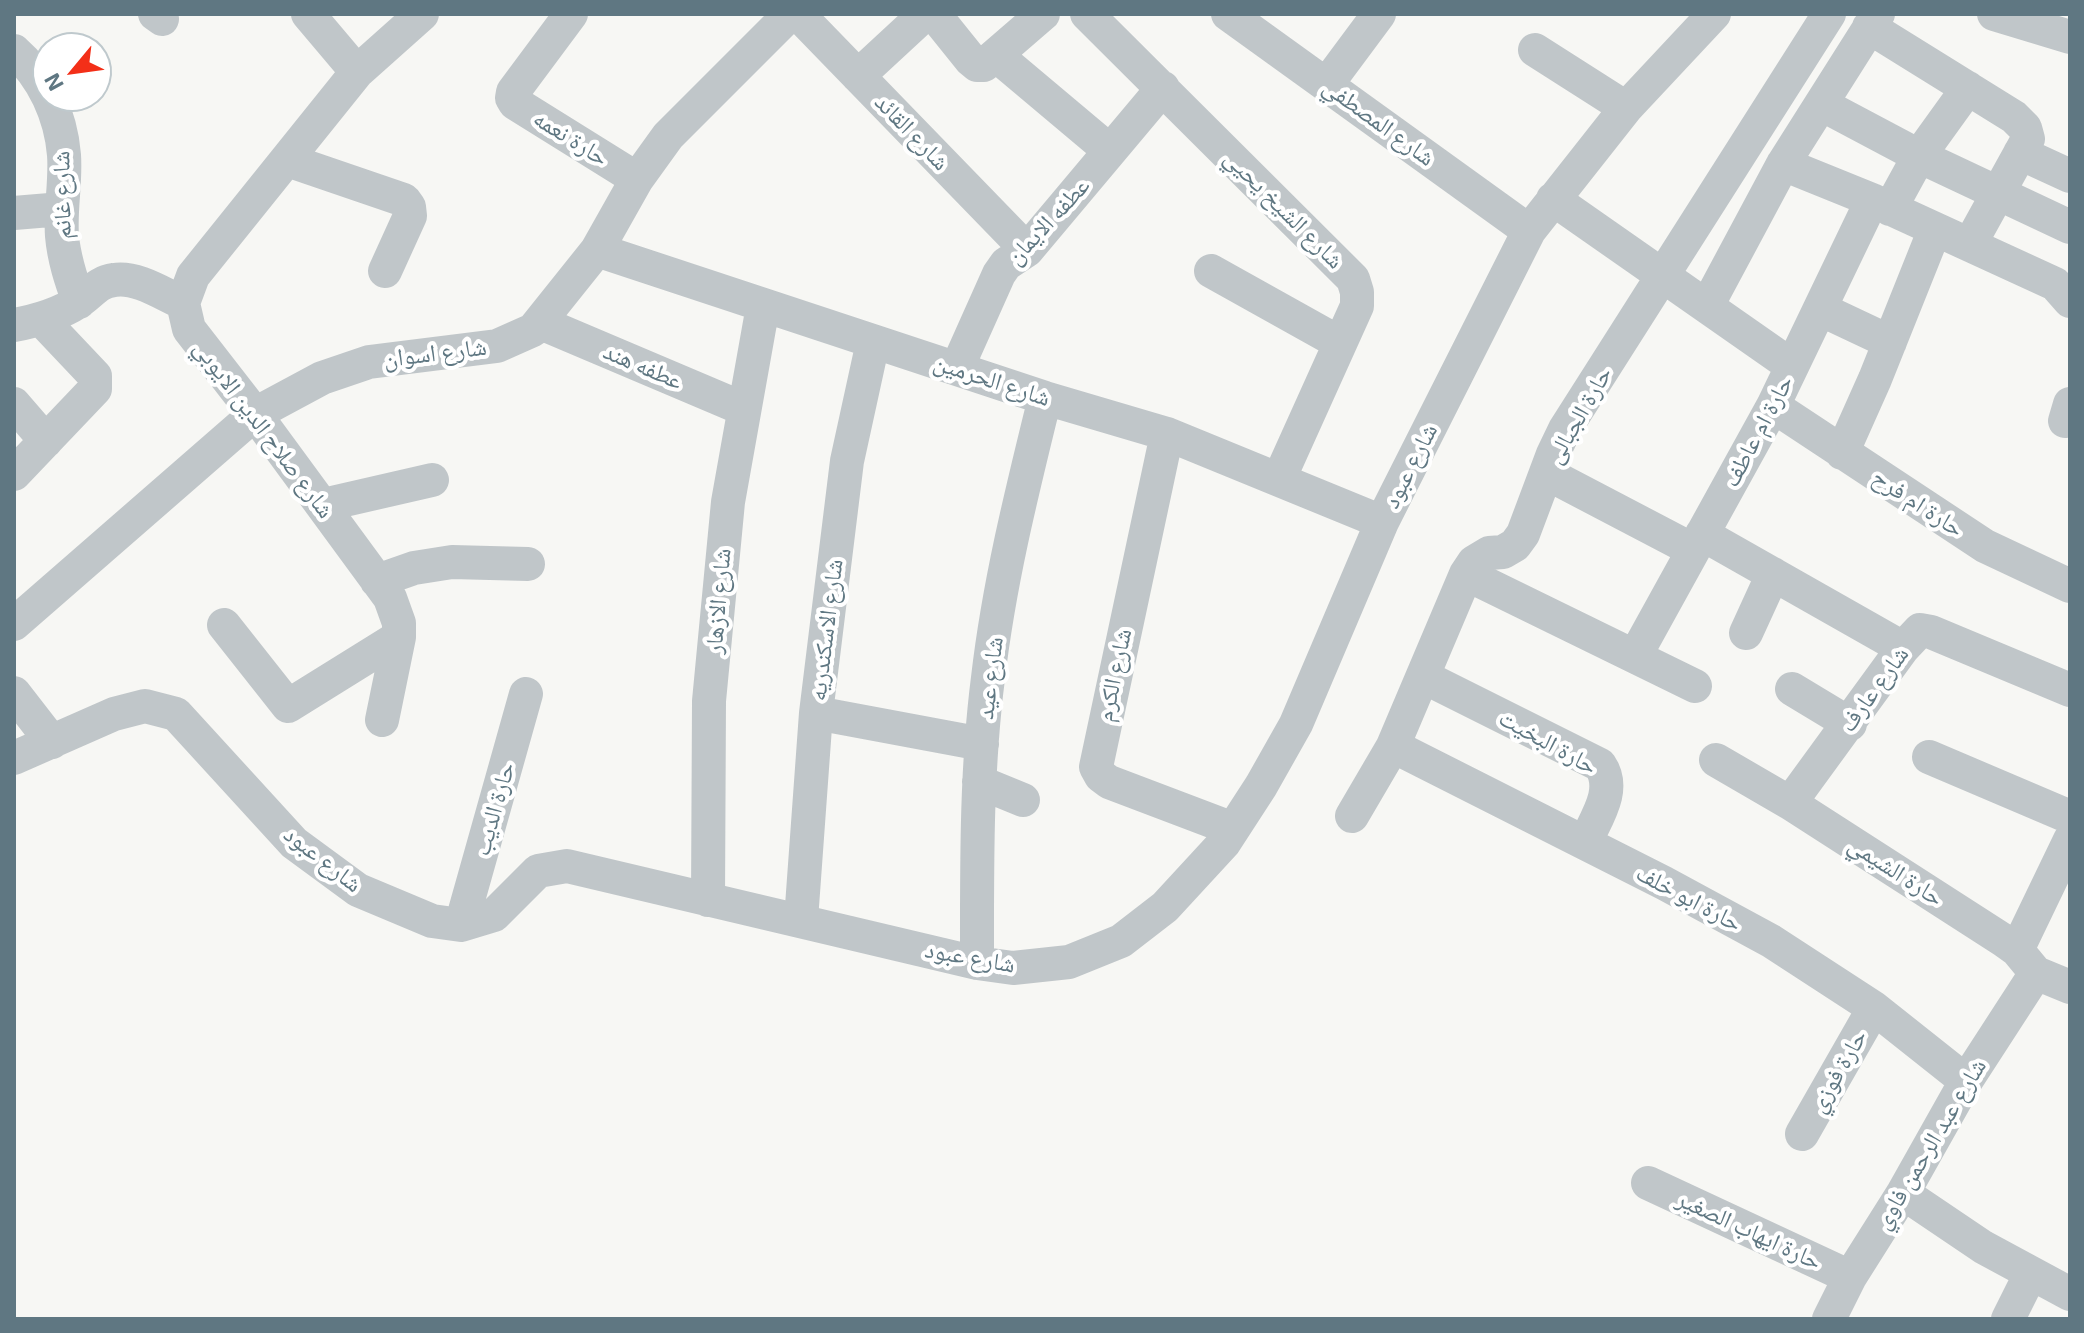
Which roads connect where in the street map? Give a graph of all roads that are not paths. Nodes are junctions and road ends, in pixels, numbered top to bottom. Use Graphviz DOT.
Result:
graph roads {
  1 [pos="308,14"];
  2 [pos="422,14"];
  3 [pos="571,14"];
  4 [pos="790,14"];
  5 [pos="798,14"];
  6 [pos="925,14"];
  7 [pos="934,14"];
  8 [pos="1043,14"];
  9 [pos="1087,14"];
  10 [pos="1228,14"];
  11 [pos="1379,14"];
  12 [pos="1714,14"];
  13 [pos="1829,14"];
  14 [pos="2008,16"];
  15 [pos="1874,20"];
  16 [pos="2070,37"];
  17 [pos="1535,50"];
  18 [pos="14,51"];
  19 [pos="997,56"];
  20 [pos="357,72"];
  21 [pos="858,76"];
  22 [pos="1327,84"];
  23 [pos="1163,88"];
  24 [pos="1968,88"];
  25 [pos="1821,104"];
  26 [pos="1626,108"];
  27 [pos="1110,151"];
  28 [pos="2020,153"];
  29 [pos="1919,156"];
  30 [pos="287,160"];
  31 [pos="1783,164"];
  32 [pos="2070,176"];
  33 [pos="637,179"];
  34 [pos="1997,195"];
  35 [pos="1553,199"];
  36 [pos="1881,205"];
  37 [pos="62,209"];
  38 [pos="14,213"];
  39 [pos="2070,227"];
  40 [pos="1935,229"];
  41 [pos="1529,231"];
  42 [pos="1970,244"];
  43 [pos="597,250"];
  44 [pos="1027,250"];
  45 [pos="385,271"];
  46 [pos="1211,271"];
  47 [pos="1664,276"];
  48 [pos="2070,301"];
  49 [pos="79,302"];
  50 [pos="183,303"];
  51 [pos="763,306"];
  52 [pos="1707,306"];
  53 [pos="1820,309"];
  54 [pos="28,322"];
  55 [pos="541,323"];
  56 [pos="873,342"];
  57 [pos="1890,342"];
  58 [pos="1340,343"];
  59 [pos="1792,366"];
  60 [pos="957,368"];
  61 [pos="1045,398"];
  62 [pos="14,404"];
  63 [pos="1773,406"];
  64 [pos="744,409"];
  65 [pos="255,414"];
  66 [pos="1167,434"];
  67 [pos="46,441"];
  68 [pos="1842,453"];
  69 [pos="1546,473"];
  70 [pos="14,474"];
  71 [pos="1279,479"];
  72 [pos="432,480"];
  73 [pos="323,505"];
  74 [pos="1382,522"];
  75 [pos="1698,542"];
  76 [pos="528,564"];
  77 [pos="1466,574"];
  78 [pos="1773,574"];
  79 [pos="377,581"];
  80 [pos="2070,586"];
  81 [pos="14,624"];
  82 [pos="224,625"];
  83 [pos="1746,633"];
  84 [pos="399,637"];
  85 [pos="1903,648"];
  86 [pos="1635,656"];
  87 [pos="1424,677"];
  88 [pos="1695,686"];
  89 [pos="1792,689"];
  90 [pos="2070,690"];
  91 [pos="14,693"];
  92 [pos="526,694"];
  93 [pos="816,713"];
  94 [pos="382,720"];
  95 [pos="1850,724"];
  96 [pos="52,742"];
  97 [pos="982,744"];
  98 [pos="1393,746"];
  99 [pos="1929,757"];
  100 [pos="14,758"];
  101 [pos="1716,760"];
  102 [pos="979,782"];
  103 [pos="1023,800"];
  104 [pos="1790,803"];
  105 [pos="1352,816"];
  106 [pos="2070,817"];
  107 [pos="1233,829"];
  108 [pos="2070,840"];
  109 [pos="1585,843"];
  110 [pos="2060,886"];
  111 [pos="708,900"];
  112 [pos="801,920"];
  113 [pos="461,925"];
  114 [pos="2027,962"];
  115 [pos="977,963"];
  116 [pos="2070,987"];
  117 [pos="1874,1008"];
  118 [pos="1966,1081"];
  119 [pos="1802,1134"];
  120 [pos="1648,1183"];
  121 [pos="1903,1193"];
  122 [pos="2031,1273"];
  123 [pos="1850,1277"];
  124 [pos="2070,1294"];
  125 [pos="1829,1319"];
  126 [pos="2008,1319"];
  1 -- 20 [label="street"];
  2 -- 20 [label="street"];
  3 -- 33 [label="street, حارة نعمه"];
  4 -- 33 [label="street, شارع اسوان"];
  5 -- 21 [label="street, شارع القائد"];
  6 -- 21 [label="street"];
  7 -- 19 [label="street"];
  8 -- 19 [label="street"];
  9 -- 23 [label="street, شارع الشيخ يحيي"];
  10 -- 22 [label="street, شارع المصطفي"];
  11 -- 22 [label="street"];
  12 -- 26 [label="street, شارع عبود"];
  13 -- 47 [label="street, حارة الجبالى"];
  14 -- 16 [label="street"];
  15 -- 24 [label="street"];
  15 -- 25 [label="street"];
  17 -- 26 [label="street"];
  18 -- 37 [label="street, شارع غانم"];
  19 -- 27 [label="street"];
  20 -- 30 [label="street"];
  21 -- 44 [label="street, شارع القائد"];
  22 -- 41 [label="street, شارع المصطفي"];
  23 -- 27 [label="street, عطفه الايمان"];
  23 -- 58 [label="street, شارع الشيخ يحيي"];
  24 -- 28 [label="street"];
  24 -- 29 [label="street, حارة ام عاطف"];
  25 -- 29 [label="street"];
  25 -- 31 [label="street"];
  26 -- 35 [label="street, شارع عبود"];
  27 -- 44 [label="street, عطفه الايمان"];
  28 -- 32 [label="street"];
  28 -- 34 [label="street"];
  29 -- 34 [label="street"];
  29 -- 36 [label="street, حارة ام عاطف"];
  30 -- 45 [label="street"];
  30 -- 50 [label="street"];
  31 -- 36 [label="street"];
  31 -- 52 [label="street"];
  33 -- 43 [label="street, شارع اسوان"];
  34 -- 39 [label="street"];
  34 -- 42 [label="street"];
  35 -- 41 [label="street, شارع عبود"];
  35 -- 47 [label="street"];
  36 -- 40 [label="street"];
  36 -- 53 [label="street, حارة ام عاطف"];
  37 -- 38 [label="street"];
  37 -- 49 [label="street, شارع غانم"];
  40 -- 42 [label="street"];
  40 -- 57 [label="street"];
  41 -- 74 [label="street, شارع عبود"];
  42 -- 48 [label="street"];
  43 -- 51 [label="street, شارع الحرمين"];
  43 -- 55 [label="street, شارع اسوان"];
  44 -- 60 [label="street, عطفه الايمان"];
  46 -- 58 [label="street"];
  47 -- 52 [label="street"];
  47 -- 69 [label="street, حارة الجبالى"];
  49 -- 50 [label="street"];
  49 -- 54 [label="street"];
  50 -- 65 [label="street, شارع صلاح الدين الايوبي"];
  51 -- 56 [label="street, شارع الحرمين"];
  51 -- 64 [label="street, شارع الازهار"];
  52 -- 59 [label="street"];
  53 -- 57 [label="street"];
  53 -- 59 [label="street, حارة ام عاطف"];
  54 -- 67 [label="street"];
  55 -- 64 [label="street, عطفه هند"];
  55 -- 65 [label="street, شارع اسوان"];
  56 -- 60 [label="street, شارع الحرمين"];
  56 -- 93 [label="street, شارع الاسكندريه"];
  57 -- 68 [label="street"];
  58 -- 71 [label="street, شارع الشيخ يحيي"];
  59 -- 63 [label="street, حارة ام عاطف"];
  60 -- 61 [label="street, شارع الحرمين"];
  61 -- 66 [label="street, شارع الحرمين"];
  61 -- 97 [label="street, شارع عيد"];
  62 -- 67 [label="street"];
  63 -- 68 [label="street, حارة ام فرح"];
  63 -- 75 [label="street, حارة ام عاطف"];
  64 -- 111 [label="street, شارع الازهار"];
  65 -- 73 [label="street, شارع صلاح الدين الايوبي"];
  65 -- 81 [label="street, شارع اسوان"];
  66 -- 71 [label="street, شارع الحرمين"];
  66 -- 107 [label="street, شارع الكرم"];
  67 -- 70 [label="street"];
  68 -- 80 [label="street, حارة ام فرح"];
  69 -- 75 [label="street"];
  69 -- 77 [label="street, حارة الجبالى"];
  71 -- 74 [label="street, شارع الحرمين"];
  72 -- 73 [label="street"];
  73 -- 79 [label="street, شارع صلاح الدين الايوبي"];
  74 -- 107 [label="street, شارع عبود"];
  75 -- 78 [label="street"];
  75 -- 86 [label="street, حارة ام عاطف"];
  76 -- 79 [label="street"];
  77 -- 86 [label="street"];
  77 -- 87 [label="street"];
  78 -- 83 [label="street"];
  78 -- 85 [label="street"];
  79 -- 84 [label="street, شارع صلاح الدين الايوبي"];
  82 -- 84 [label="street"];
  84 -- 94 [label="street, شارع صلاح الدين الايوبي"];
  85 -- 90 [label="street, شارع عارف"];
  85 -- 95 [label="street, شارع عارف"];
  86 -- 88 [label="street"];
  87 -- 98 [label="street"];
  87 -- 109 [label="street, حارة البخيت"];
  89 -- 95 [label="street"];
  91 -- 96 [label="street"];
  92 -- 113 [label="street, حارة الديب"];
  93 -- 97 [label="street"];
  93 -- 112 [label="street, شارع الاسكندريه"];
  95 -- 104 [label="street, شارع عارف"];
  96 -- 100 [label="street, شارع عبود"];
  96 -- 113 [label="street, شارع عبود"];
  97 -- 102 [label="street, شارع عيد"];
  98 -- 105 [label="street"];
  98 -- 109 [label="street, حارة ابو خلف"];
  99 -- 106 [label="street"];
  101 -- 104 [label="street, حارة الشيمي"];
  102 -- 103 [label="street"];
  102 -- 115 [label="street, شارع عيد"];
  104 -- 114 [label="street, حارة الشيمي"];
  107 -- 115 [label="street, شارع عبود"];
  108 -- 110 [label="street, شارع عبد الرحمن فاوي"];
  109 -- 117 [label="street, حارة ابو خلف"];
  110 -- 114 [label="street, شارع عبد الرحمن فاوي"];
  111 -- 112 [label="street, شارع عبود"];
  111 -- 113 [label="street, شارع عبود"];
  112 -- 115 [label="street, شارع عبود"];
  114 -- 116 [label="street, حارة الشيمي"];
  114 -- 118 [label="street, شارع عبد الرحمن فاوي"];
  117 -- 118 [label="street, حارة ابو خلف"];
  117 -- 119 [label="street, حارة فوزي"];
  118 -- 121 [label="street, شارع عبد الرحمن فاوي"];
  120 -- 123 [label="street, حارة ايهاب الصغير"];
  121 -- 122 [label="street"];
  121 -- 123 [label="street, شارع عبد الرحمن فاوي"];
  122 -- 124 [label="street"];
  122 -- 126 [label="street"];
  123 -- 125 [label="street, شارع عبد الرحمن فاوي"];
}
